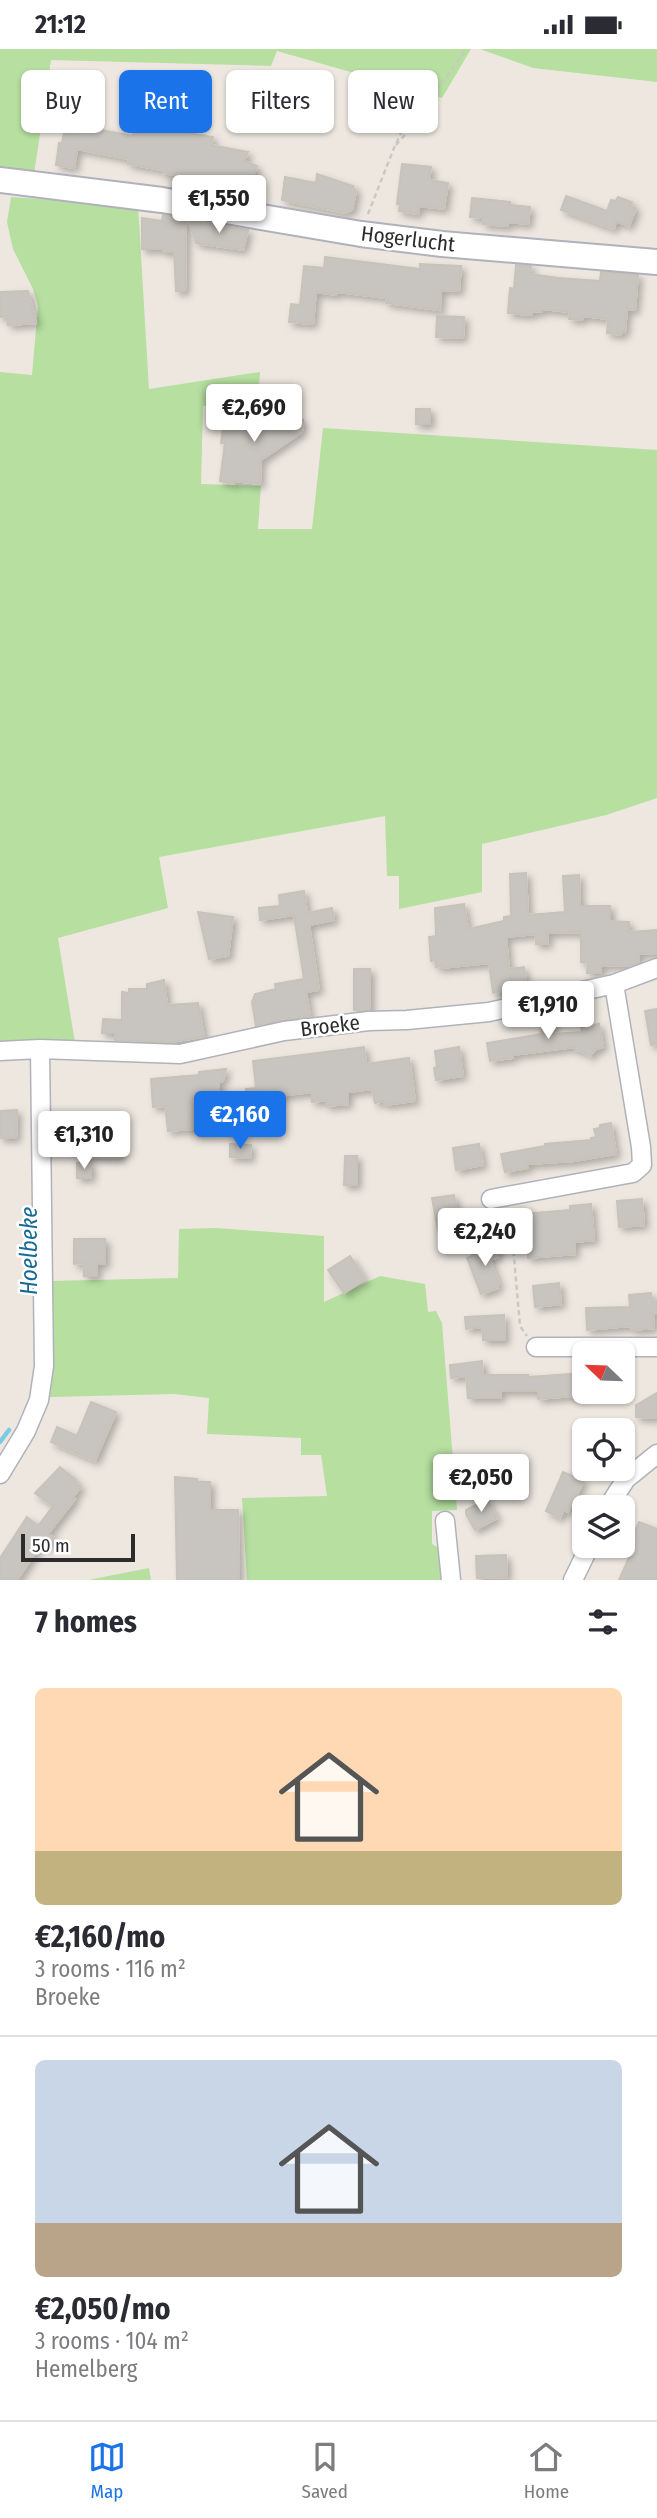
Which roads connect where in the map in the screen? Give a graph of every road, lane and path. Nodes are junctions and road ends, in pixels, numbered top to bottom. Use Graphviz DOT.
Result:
graph roads {
  1 [pos="466,49"];
  2 [pos="401,133"];
  3 [pos="394,148"];
  4 [pos="0,180"];
  5 [pos="361,234"];
  6 [pos="657,262"];
  7 [pos="657,968"];
  8 [pos="614,984"];
  9 [pos="40,1049"];
  10 [pos="0,1051"];
  11 [pos="491,1199"];
  12 [pos="511,1222"];
  13 [pos="520,1327"];
  14 [pos="536,1347"];
  15 [pos="657,1347"];
  16 [pos="657,1454"];
  17 [pos="0,1473"];
  18 [pos="616,1495"];
  19 [pos="445,1521"];
  20 [pos="584,1558"];
  21 [pos="451,1580"];
  22 [pos="573,1580"];
  1 -- 3 [label="path"];
  2 -- 3 [label="path"];
  3 -- 5 [label="path"];
  4 -- 5 [label="street, Hogerlucht"];
  5 -- 6 [label="street, Hogerlucht"];
  7 -- 8 [label="street, Broeke"];
  8 -- 9 [label="street, Broeke"];
  8 -- 11 [label="street"];
  9 -- 10 [label="street, Broeke"];
  9 -- 17 [label="street"];
  12 -- 13 [label="path"];
  14 -- 15 [label="street"];
  16 -- 18 [label="street"];
  19 -- 21 [label="street"];
  20 -- 22 [label="street"];
}
